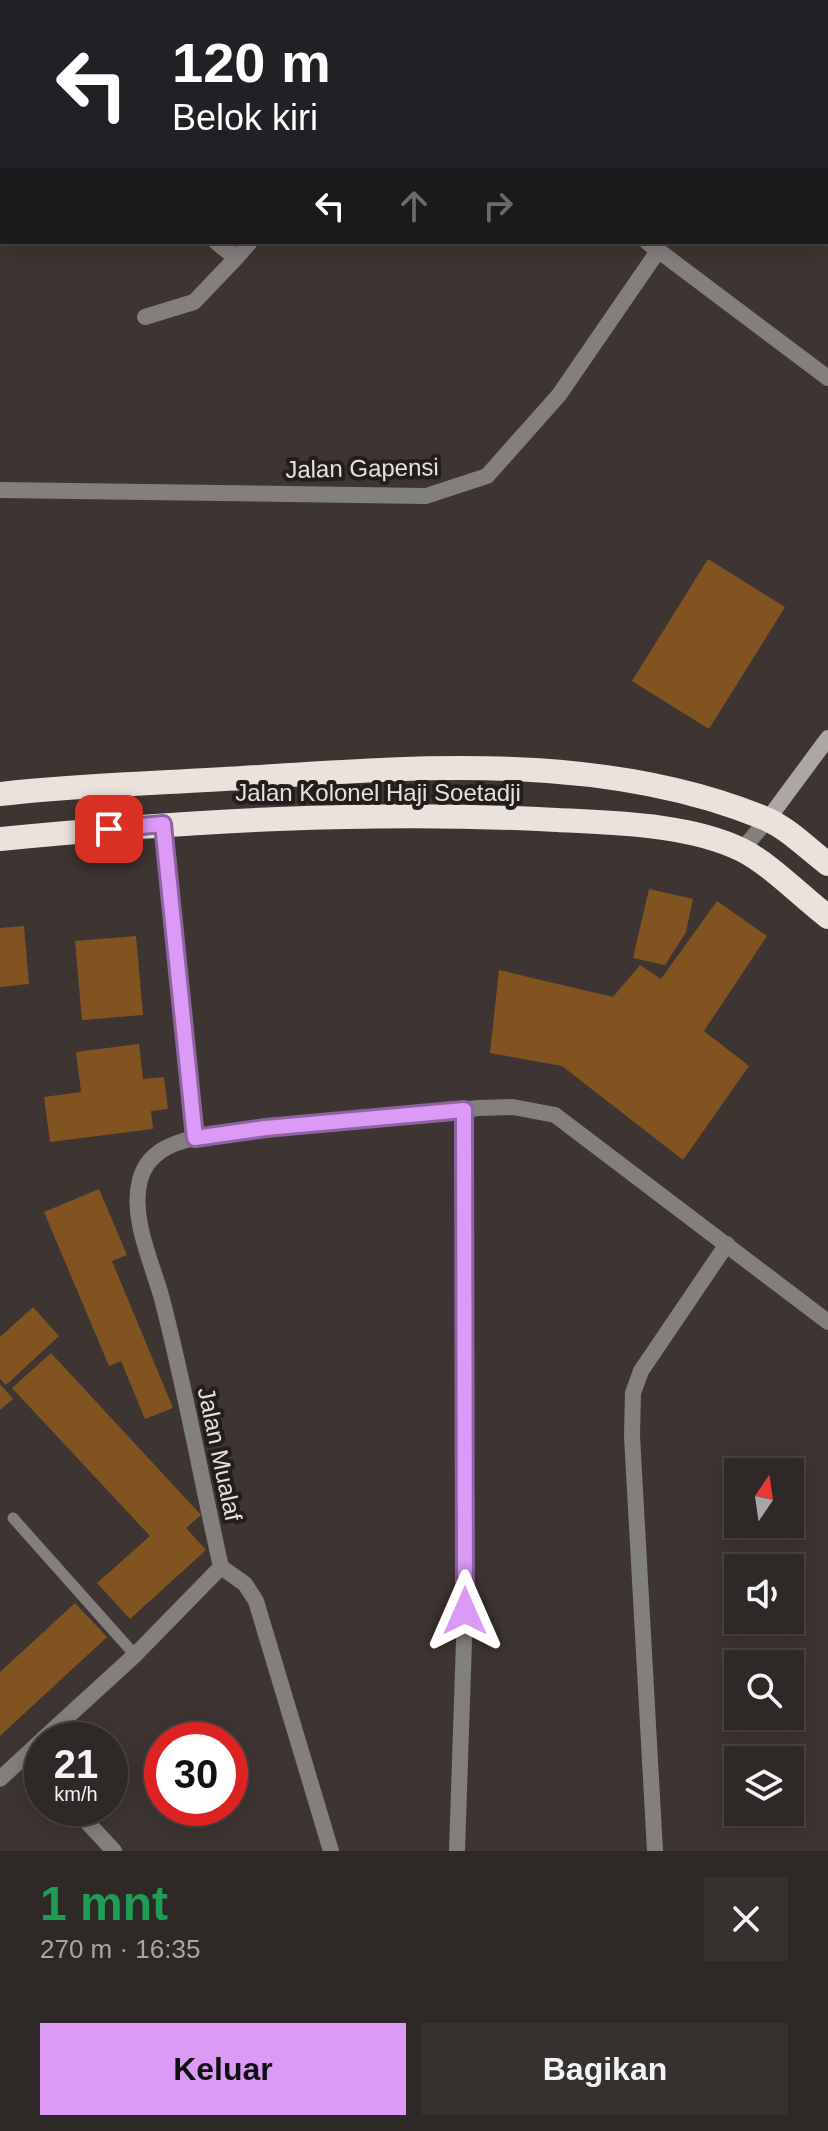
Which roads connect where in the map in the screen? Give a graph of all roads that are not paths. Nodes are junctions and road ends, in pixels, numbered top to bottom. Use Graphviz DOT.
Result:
graph roads {
  1 [pos="218,244"];
  2 [pos="248,244"];
  3 [pos="653,246"];
  4 [pos="236,258"];
  5 [pos="145,317"];
  6 [pos="828,378"];
  7 [pos="0,490"];
  8 [pos="828,738"];
  9 [pos="0,794"];
  10 [pos="768,819"];
  11 [pos="163,824"];
  12 [pos="0,839"];
  13 [pos="742,850"];
  14 [pos="828,864"];
  15 [pos="828,917"];
  16 [pos="464,1110"];
  17 [pos="195,1138"];
  18 [pos="727,1244"];
  19 [pos="828,1322"];
  20 [pos="13,1518"];
  21 [pos="221,1567"];
  22 [pos="135,1655"];
  23 [pos="62,1722"];
  24 [pos="24,1757"];
  25 [pos="0,1779"];
  26 [pos="91,1826"];
  27 [pos="114,1851"];
  28 [pos="331,1851"];
  29 [pos="457,1851"];
  30 [pos="655,1851"];
  1 -- 4 [label="street"];
  2 -- 4 [label="street"];
  3 -- 6 [label="street"];
  3 -- 7 [label="street, Jalan Gapensi"];
  4 -- 5 [label="street"];
  8 -- 10 [label="main road"];
  9 -- 10 [label="highway, Jalan Kolonel Haji Soetadji"];
  10 -- 13 [label="street"];
  10 -- 14 [label="highway, Jalan Kolonel Haji Soetadji"];
  11 -- 12 [label="highway, Jalan Kolonel Haji Soetadji"];
  11 -- 13 [label="highway, Jalan Kolonel Haji Soetadji"];
  11 -- 17 [label="street"];
  13 -- 15 [label="highway, Jalan Kolonel Haji Soetadji"];
  16 -- 17 [label="street, Jalan Mualaf"];
  16 -- 18 [label="street, Jalan Mualaf"];
  16 -- 29 [label="street"];
  17 -- 21 [label="street, Jalan Mualaf"];
  18 -- 19 [label="street, Jalan Mualaf"];
  18 -- 30 [label="street"];
  20 -- 22 [label="lane"];
  21 -- 22 [label="street"];
  21 -- 28 [label="street"];
  22 -- 23 [label="street"];
  24 -- 25 [label="street"];
  26 -- 27 [label="street"];
}
